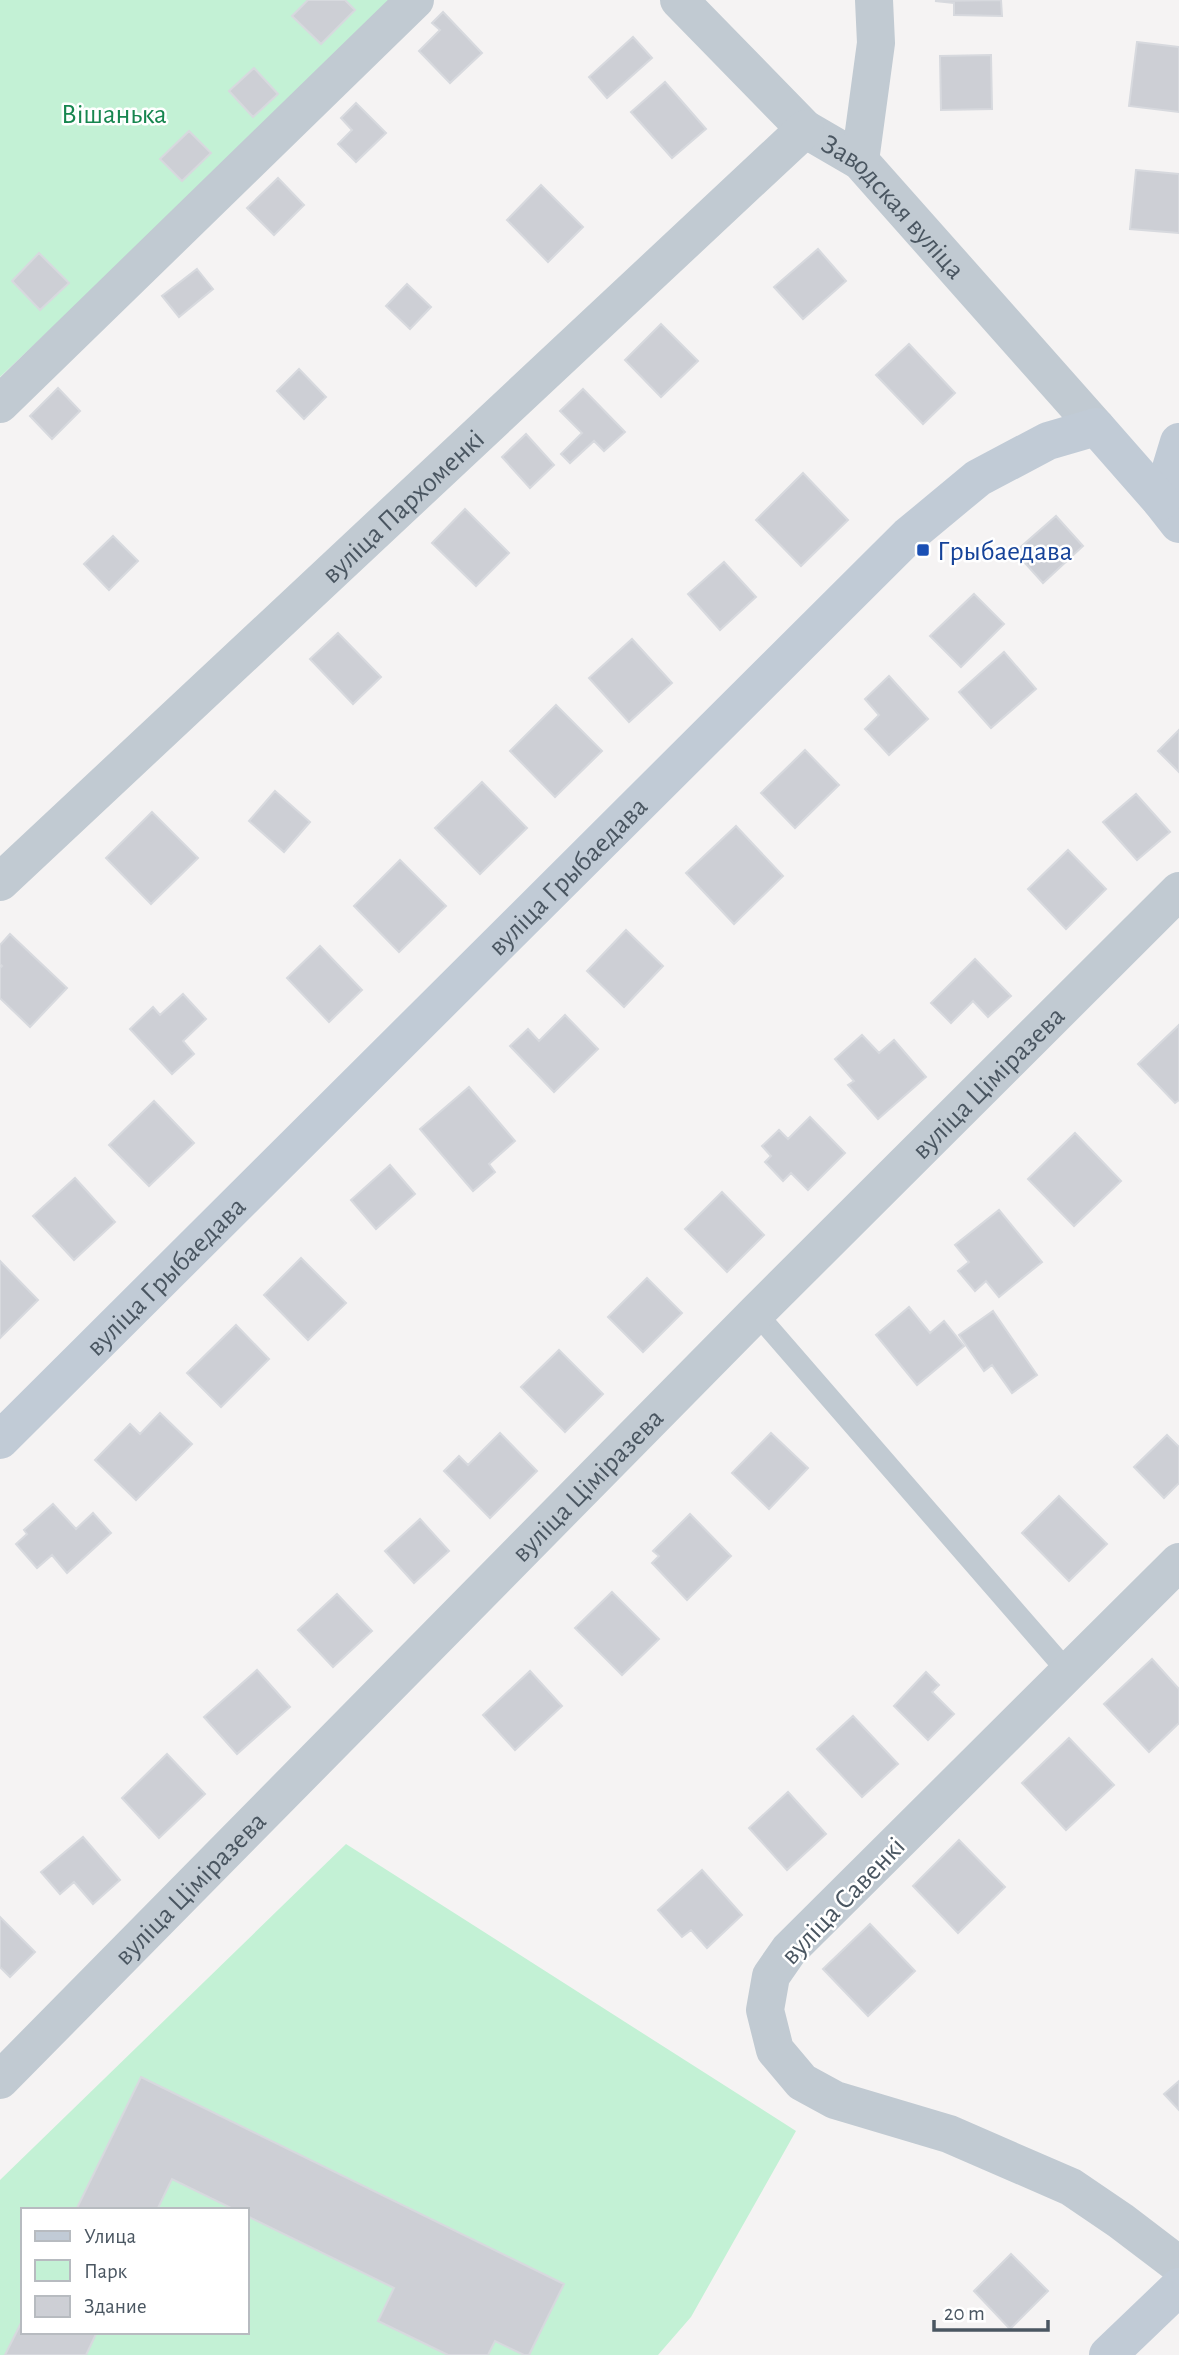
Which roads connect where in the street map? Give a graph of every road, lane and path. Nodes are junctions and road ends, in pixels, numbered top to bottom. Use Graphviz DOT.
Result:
graph roads {
  1 [pos="415,0"];
  2 [pos="679,0"];
  3 [pos="874,0"];
  4 [pos="805,129"];
  5 [pos="860,161"];
  6 [pos="0,404"];
  7 [pos="1096,427"];
  8 [pos="1179,442"];
  9 [pos="1170,512"];
  10 [pos="0,882"];
  11 [pos="1179,891"];
  12 [pos="756,1313"];
  13 [pos="0,1440"];
  14 [pos="1179,1562"];
  15 [pos="1068,1672"];
  16 [pos="0,2080"];
  17 [pos="1179,2265"];
  18 [pos="1179,2287"];
  19 [pos="1108,2355"];
  1 -- 6 [label="street"];
  2 -- 4 [label="street, Заводская вуліца"];
  3 -- 5 [label="street"];
  4 -- 5 [label="street, Заводская вуліца"];
  4 -- 10 [label="street, вуліца Пархоменкі"];
  5 -- 7 [label="street, Заводская вуліца"];
  7 -- 9 [label="street"];
  7 -- 13 [label="street, вуліца Грыбаедава"];
  8 -- 9 [label="street"];
  11 -- 12 [label="street, вуліца Ціміразева"];
  12 -- 15 [label="lane"];
  12 -- 16 [label="street, вуліца Ціміразева"];
  14 -- 15 [label="street, вуліца Савенкі"];
  15 -- 17 [label="street, вуліца Савенкі"];
  18 -- 19 [label="street"];
}
